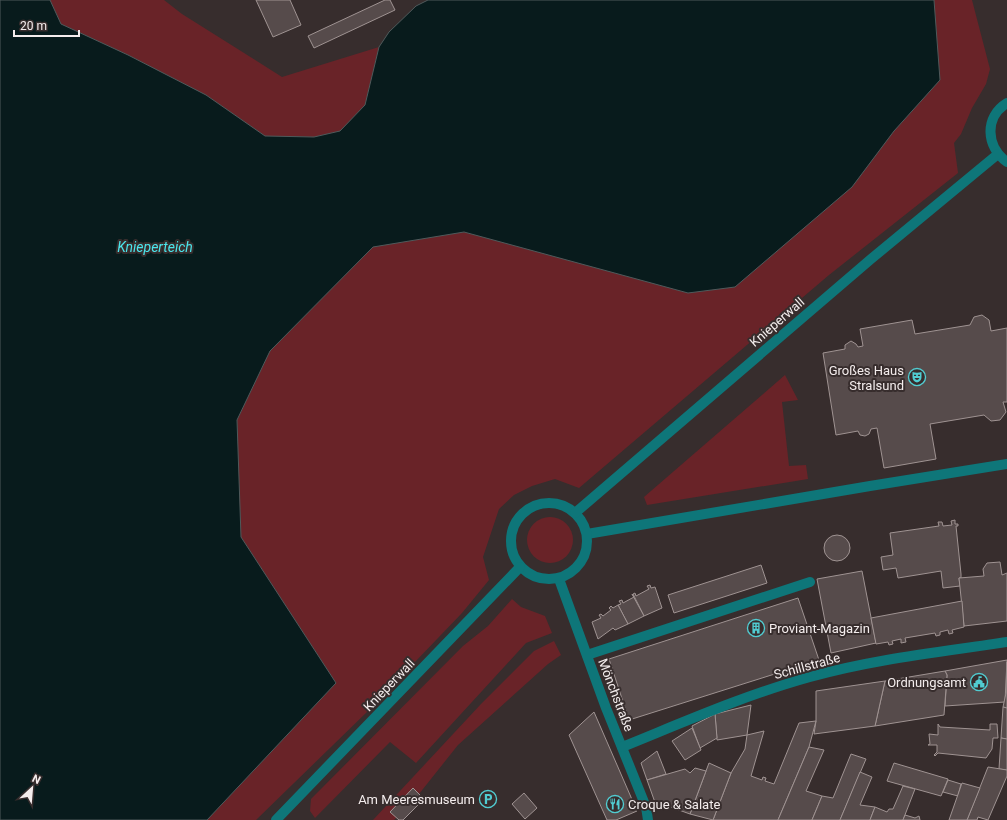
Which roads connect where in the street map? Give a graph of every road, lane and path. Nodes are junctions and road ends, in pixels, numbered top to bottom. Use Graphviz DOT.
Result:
graph roads {
  1 [pos="1007,103"];
  2 [pos="998,154"];
  3 [pos="1007,162"];
  4 [pos="1007,464"];
  5 [pos="575,513"];
  6 [pos="587,534"];
  7 [pos="520,567"];
  8 [pos="559,579"];
  9 [pos="810,582"];
  10 [pos="1007,642"];
  11 [pos="587,656"];
  12 [pos="622,747"];
  13 [pos="276,820"];
  14 [pos="648,820"];
  1 -- 2 [label="street"];
  2 -- 3 [label="street"];
  2 -- 5 [label="street, Knieperwall"];
  4 -- 6 [label="street"];
  5 -- 6 [label="street"];
  5 -- 7 [label="street"];
  6 -- 8 [label="street"];
  7 -- 8 [label="street"];
  7 -- 13 [label="street, Knieperwall"];
  8 -- 11 [label="street, Mönchstraße"];
  9 -- 11 [label="street"];
  10 -- 12 [label="street, Schillstraße"];
  11 -- 12 [label="street, Mönchstraße"];
  12 -- 14 [label="street, Mönchstraße"];
}
